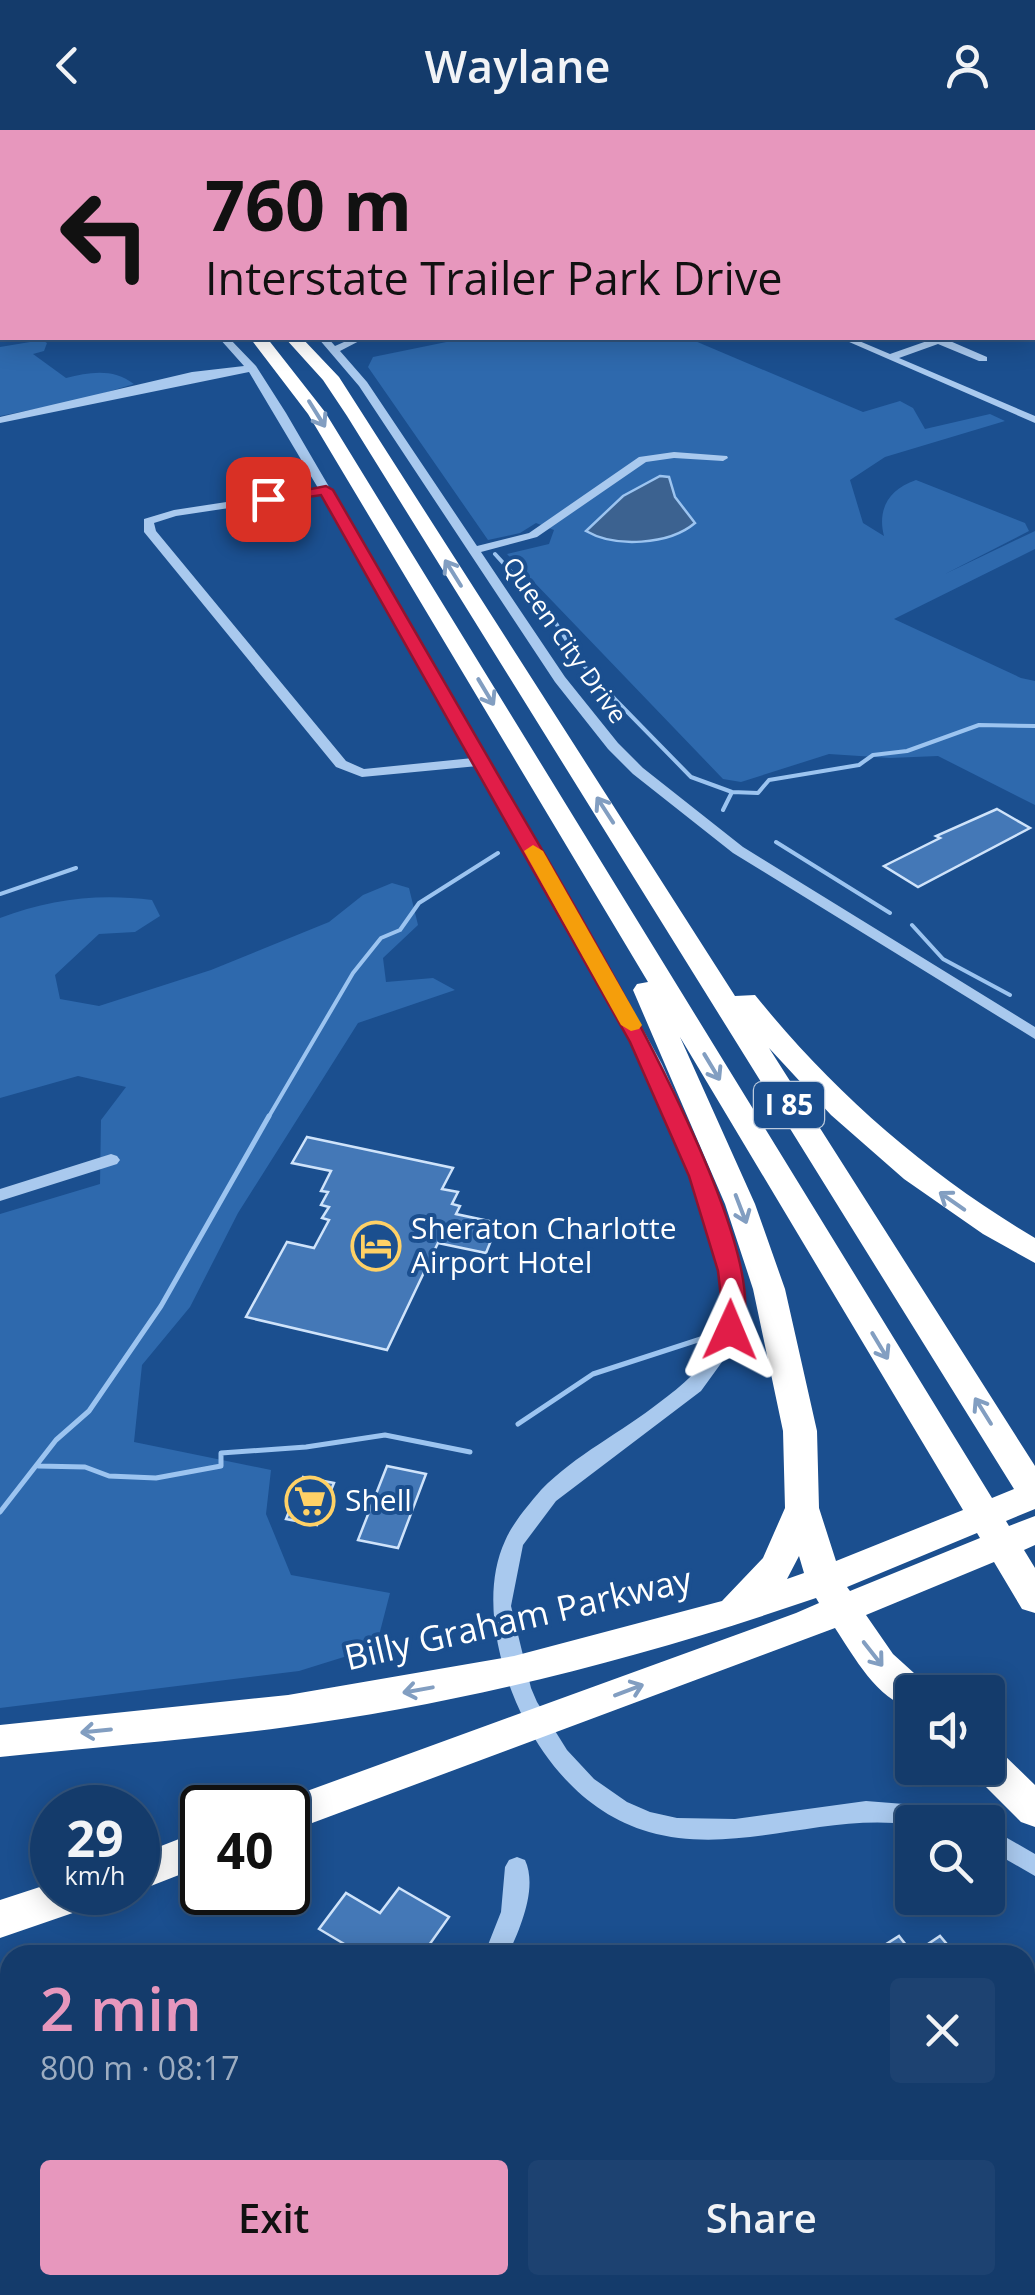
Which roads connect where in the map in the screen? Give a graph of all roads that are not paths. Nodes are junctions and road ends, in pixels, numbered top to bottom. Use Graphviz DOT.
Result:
graph roads {
  1 [pos="226,340"];
  2 [pos="260,340"];
  3 [pos="295,340"];
  4 [pos="326,340"];
  5 [pos="356,340"];
  6 [pos="850,340"];
  7 [pos="933,340"];
  8 [pos="938,340"];
  9 [pos="336,350"];
  10 [pos="891,356"];
  11 [pos="983,358"];
  12 [pos="252,368"];
  13 [pos="1032,417"];
  14 [pos="0,420"];
  15 [pos="723,458"];
  16 [pos="326,490"];
  17 [pos="474,550"];
  18 [pos="482,761"];
  19 [pos="632,852"];
  20 [pos="608,894"];
  21 [pos="1035,1034"];
  22 [pos="112,1160"];
  23 [pos="0,1196"];
  24 [pos="1035,1252"];
  25 [pos="1035,1494"];
  26 [pos="802,1508"];
  27 [pos="1035,1530"];
  28 [pos="832,1595"];
  29 [pos="1035,1599"];
  30 [pos="722,1615"];
  31 [pos="514,1671"];
  32 [pos="895,1679"];
  33 [pos="538,1725"];
  34 [pos="0,1740"];
  35 [pos="1005,1781"];
  36 [pos="310,1808"];
  37 [pos="1035,1810"];
  38 [pos="895,1812"];
  39 [pos="1005,1847"];
  40 [pos="1035,1866"];
  41 [pos="517,1867"];
  42 [pos="30,1909"];
  43 [pos="31,1915"];
  44 [pos="0,1919"];
  45 [pos="0,1929"];
  46 [pos="502,1945"];
  1 -- 12 [label="street"];
  2 -- 20 [label="highway, I 85, one-way"];
  19 -- 3 [label="highway, I 85, one-way"];
  4 -- 9 [label="street, Queen City Drive"];
  5 -- 9 [label="street"];
  6 -- 10 [label="street"];
  7 -- 10 [label="street"];
  8 -- 11 [label="street"];
  9 -- 17 [label="street, Queen City Drive"];
  10 -- 13 [label="street"];
  12 -- 14 [label="street"];
  12 -- 16 [label="street"];
  15 -- 17 [label="street"];
  16 -- 18 [label="street"];
  16 -- 18 [label="street"];
  17 -- 21 [label="street, Queen City Drive"];
  18 -- 31 [label="street"];
  24 -- 19 [label="highway, one-way"];
  25 -- 19 [label="highway, I 85, one-way"];
  20 -- 26 [label="highway, one-way"];
  20 -- 29 [label="highway, I 85, one-way"];
  22 -- 23 [label="street"];
  25 -- 28 [label="highway, Billy Graham Parkway"];
  26 -- 28 [label="highway"];
  26 -- 30 [label="highway"];
  27 -- 28 [label="highway, Billy Graham Parkway"];
  28 -- 30 [label="highway, Billy Graham Parkway"];
  28 -- 32 [label="highway, one-way"];
  33 -- 28 [label="highway, Billy Graham Parkway, one-way"];
  30 -- 31 [label="highway, Billy Graham Parkway"];
  31 -- 33 [label="street"];
  31 -- 34 [label="highway, Billy Graham Parkway, one-way"];
  33 -- 36 [label="highway, Billy Graham Parkway"];
  33 -- 38 [label="street"];
  35 -- 37 [label="highway"];
  39 -- 40 [label="street"];
  41 -- 46 [label="street"];
  42 -- 44 [label="highway"];
  43 -- 45 [label="highway"];
}
